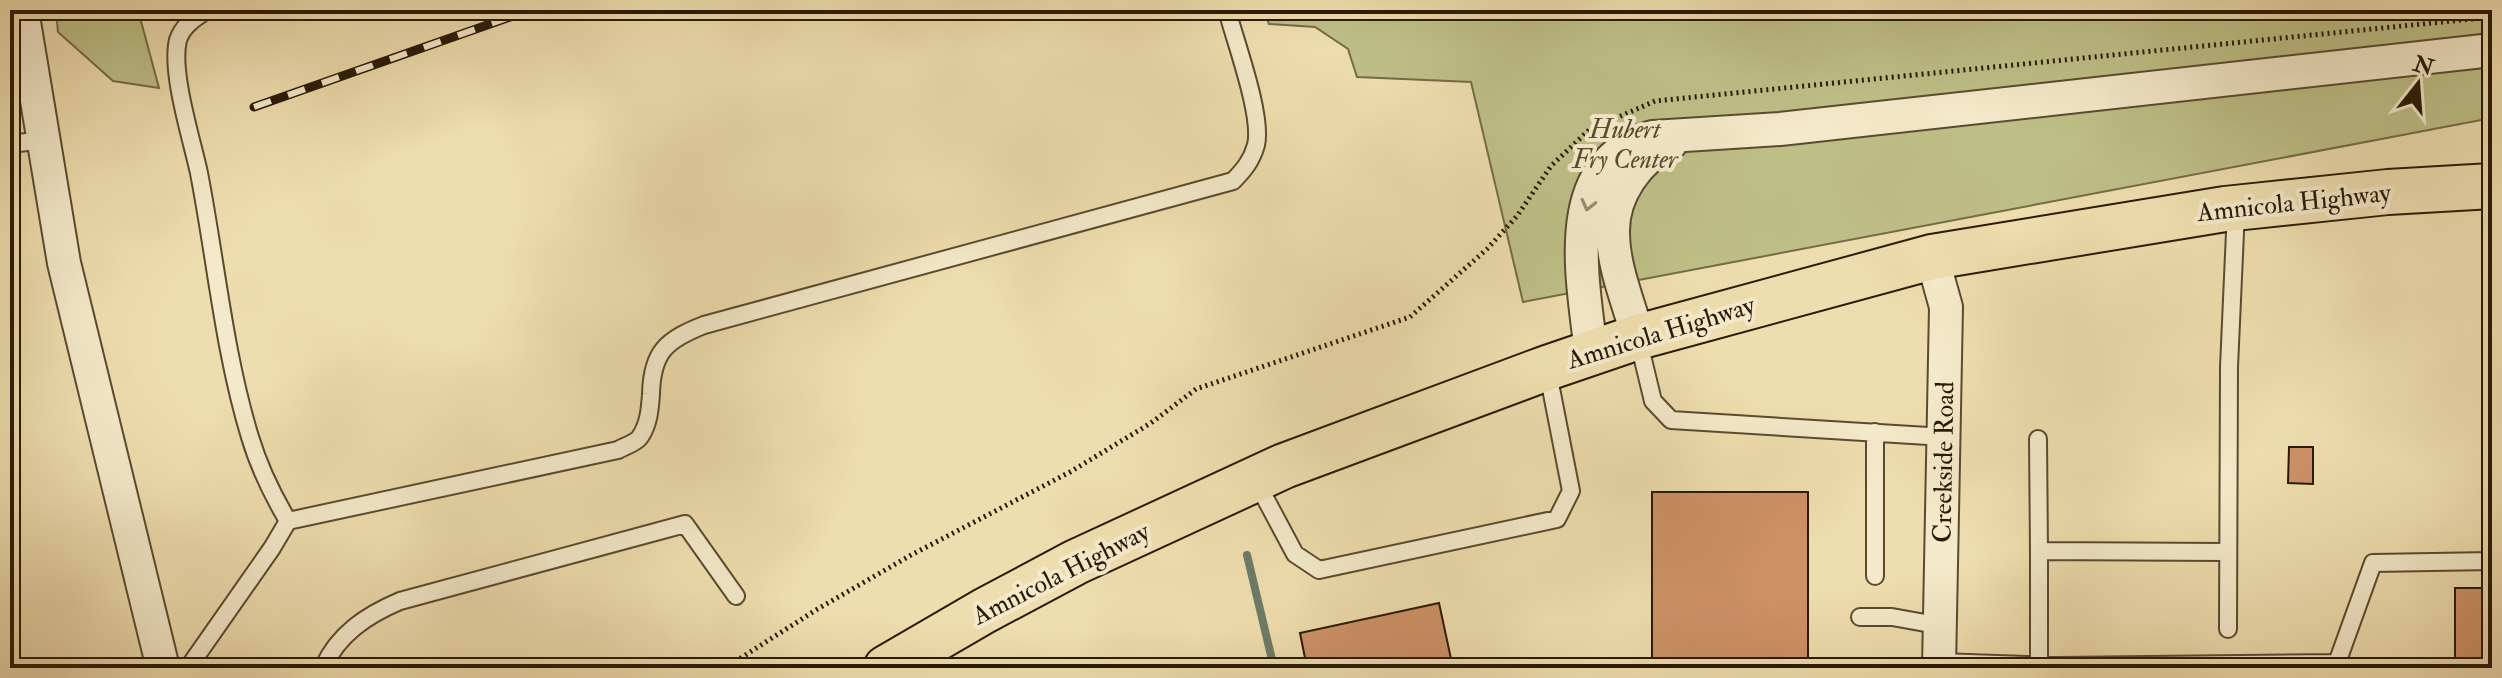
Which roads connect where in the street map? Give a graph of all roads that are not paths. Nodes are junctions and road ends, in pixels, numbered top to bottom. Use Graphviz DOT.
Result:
graph roads {
  1 [pos="22,10"];
  2 [pos="207,10"];
  3 [pos="1227,10"];
  4 [pos="2492,50"];
  5 [pos="1686,137"];
  6 [pos="44,140"];
  7 [pos="10,144"];
  8 [pos="2492,186"];
  9 [pos="2236,208"];
  10 [pos="1932,257"];
  11 [pos="1638,337"];
  12 [pos="1591,352"];
  13 [pos="1547,368"];
  14 [pos="1875,432"];
  15 [pos="1944,437"];
  16 [pos="2038,439"];
  17 [pos="1256,479"];
  18 [pos="288,521"];
  19 [pos="2039,551"];
  20 [pos="2226,552"];
  21 [pos="2492,561"];
  22 [pos="1875,576"];
  23 [pos="736,596"];
  24 [pos="1860,617"];
  25 [pos="1942,626"];
  26 [pos="2228,629"];
  27 [pos="1939,665"];
  28 [pos="2039,665"];
  29 [pos="163,668"];
  30 [pos="188,668"];
  31 [pos="323,668"];
  32 [pos="886,668"];
  1 -- 6 [label="street"];
  2 -- 18 [label="lane"];
  3 -- 18 [label="lane"];
  4 -- 5 [label="street"];
  5 -- 11 [label="street"];
  5 -- 12 [label="street, one-way"];
  6 -- 7 [label="lane"];
  6 -- 29 [label="street"];
  8 -- 9 [label="main road, Amnicola Highway"];
  9 -- 10 [label="main road, Amnicola Highway"];
  9 -- 20 [label="lane"];
  10 -- 11 [label="main road, Amnicola Highway"];
  10 -- 15 [label="street, Creekside Road"];
  11 -- 12 [label="main road, Amnicola Highway"];
  11 -- 14 [label="lane"];
  12 -- 13 [label="main road, Amnicola Highway"];
  13 -- 17 [label="main road, Amnicola Highway"];
  13 -- 17 [label="lane"];
  14 -- 15 [label="lane"];
  14 -- 22 [label="lane"];
  15 -- 25 [label="street, Creekside Road"];
  16 -- 19 [label="lane"];
  17 -- 32 [label="main road, Amnicola Highway"];
  18 -- 30 [label="lane"];
  19 -- 20 [label="lane"];
  19 -- 28 [label="lane"];
  20 -- 26 [label="lane"];
  21 -- 28 [label="lane"];
  23 -- 31 [label="lane"];
  24 -- 25 [label="lane"];
  25 -- 27 [label="street, Creekside Road"];
  27 -- 28 [label="lane"];
}
